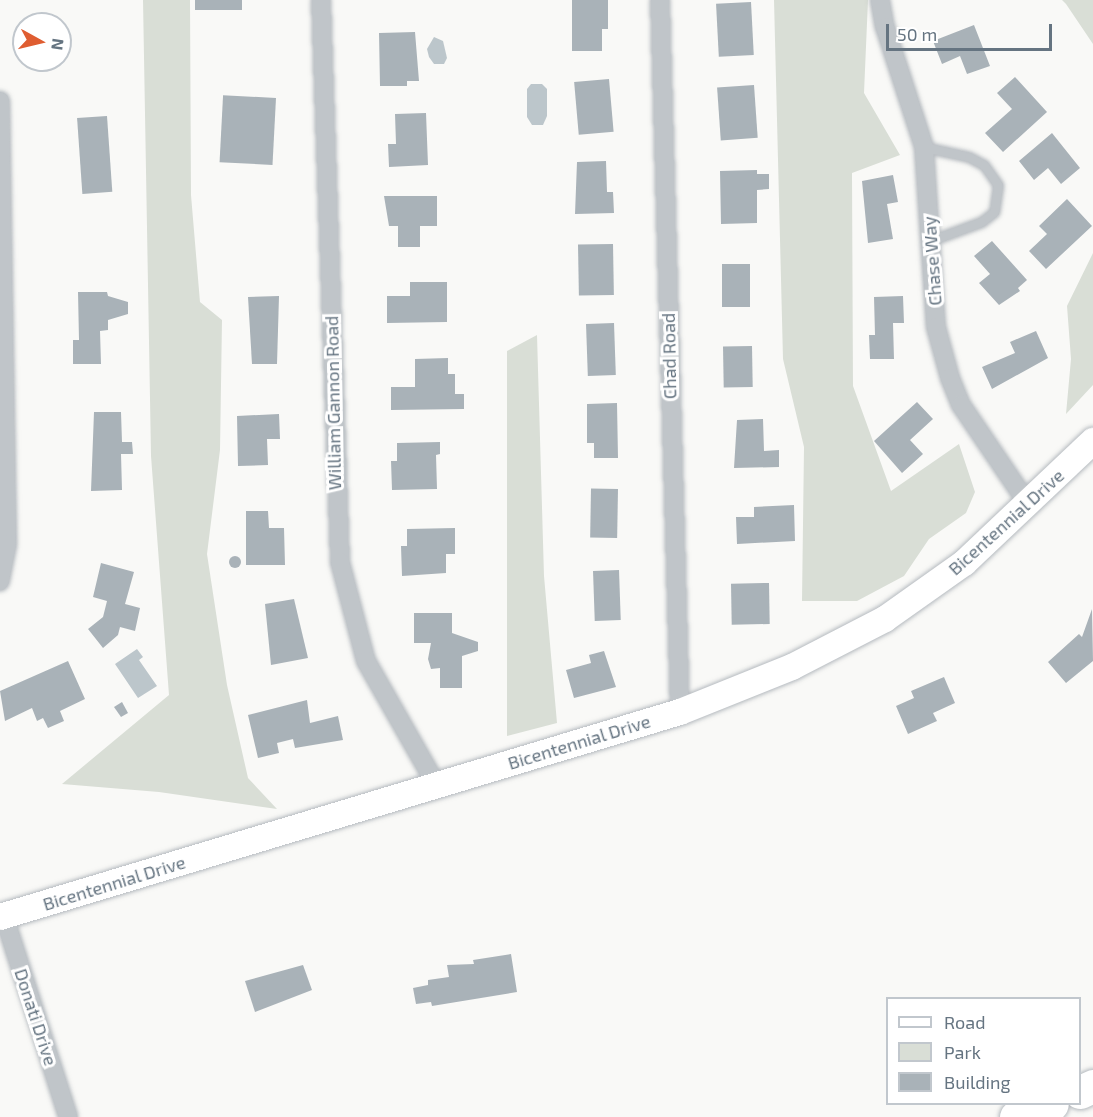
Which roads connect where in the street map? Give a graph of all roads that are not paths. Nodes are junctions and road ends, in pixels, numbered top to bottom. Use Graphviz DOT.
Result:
graph roads {
  1 [pos="321,0"];
  2 [pos="660,0"];
  3 [pos="880,0"];
  4 [pos="0,101"];
  5 [pos="924,147"];
  6 [pos="930,241"];
  7 [pos="1093,441"];
  8 [pos="1028,504"];
  9 [pos="0,581"];
  10 [pos="680,712"];
  11 [pos="436,784"];
  12 [pos="2,917"];
  13 [pos="1049,1105"];
  14 [pos="68,1117"];
  15 [pos="1016,1117"];
  1 -- 11 [label="street, William Gannon Road"];
  2 -- 10 [label="street, Chad Road"];
  3 -- 5 [label="street, Chase Way"];
  4 -- 9 [label="street"];
  5 -- 6 [label="street, Chase Way"];
  5 -- 6 [label="lane"];
  6 -- 8 [label="street, Chase Way"];
  7 -- 8 [label="street, Bicentennial Drive"];
  8 -- 10 [label="street, Bicentennial Drive"];
  10 -- 11 [label="street, Bicentennial Drive"];
  11 -- 12 [label="street, Bicentennial Drive"];
  12 -- 14 [label="street, Donati Drive"];
  13 -- 15 [label="highway"];
}
